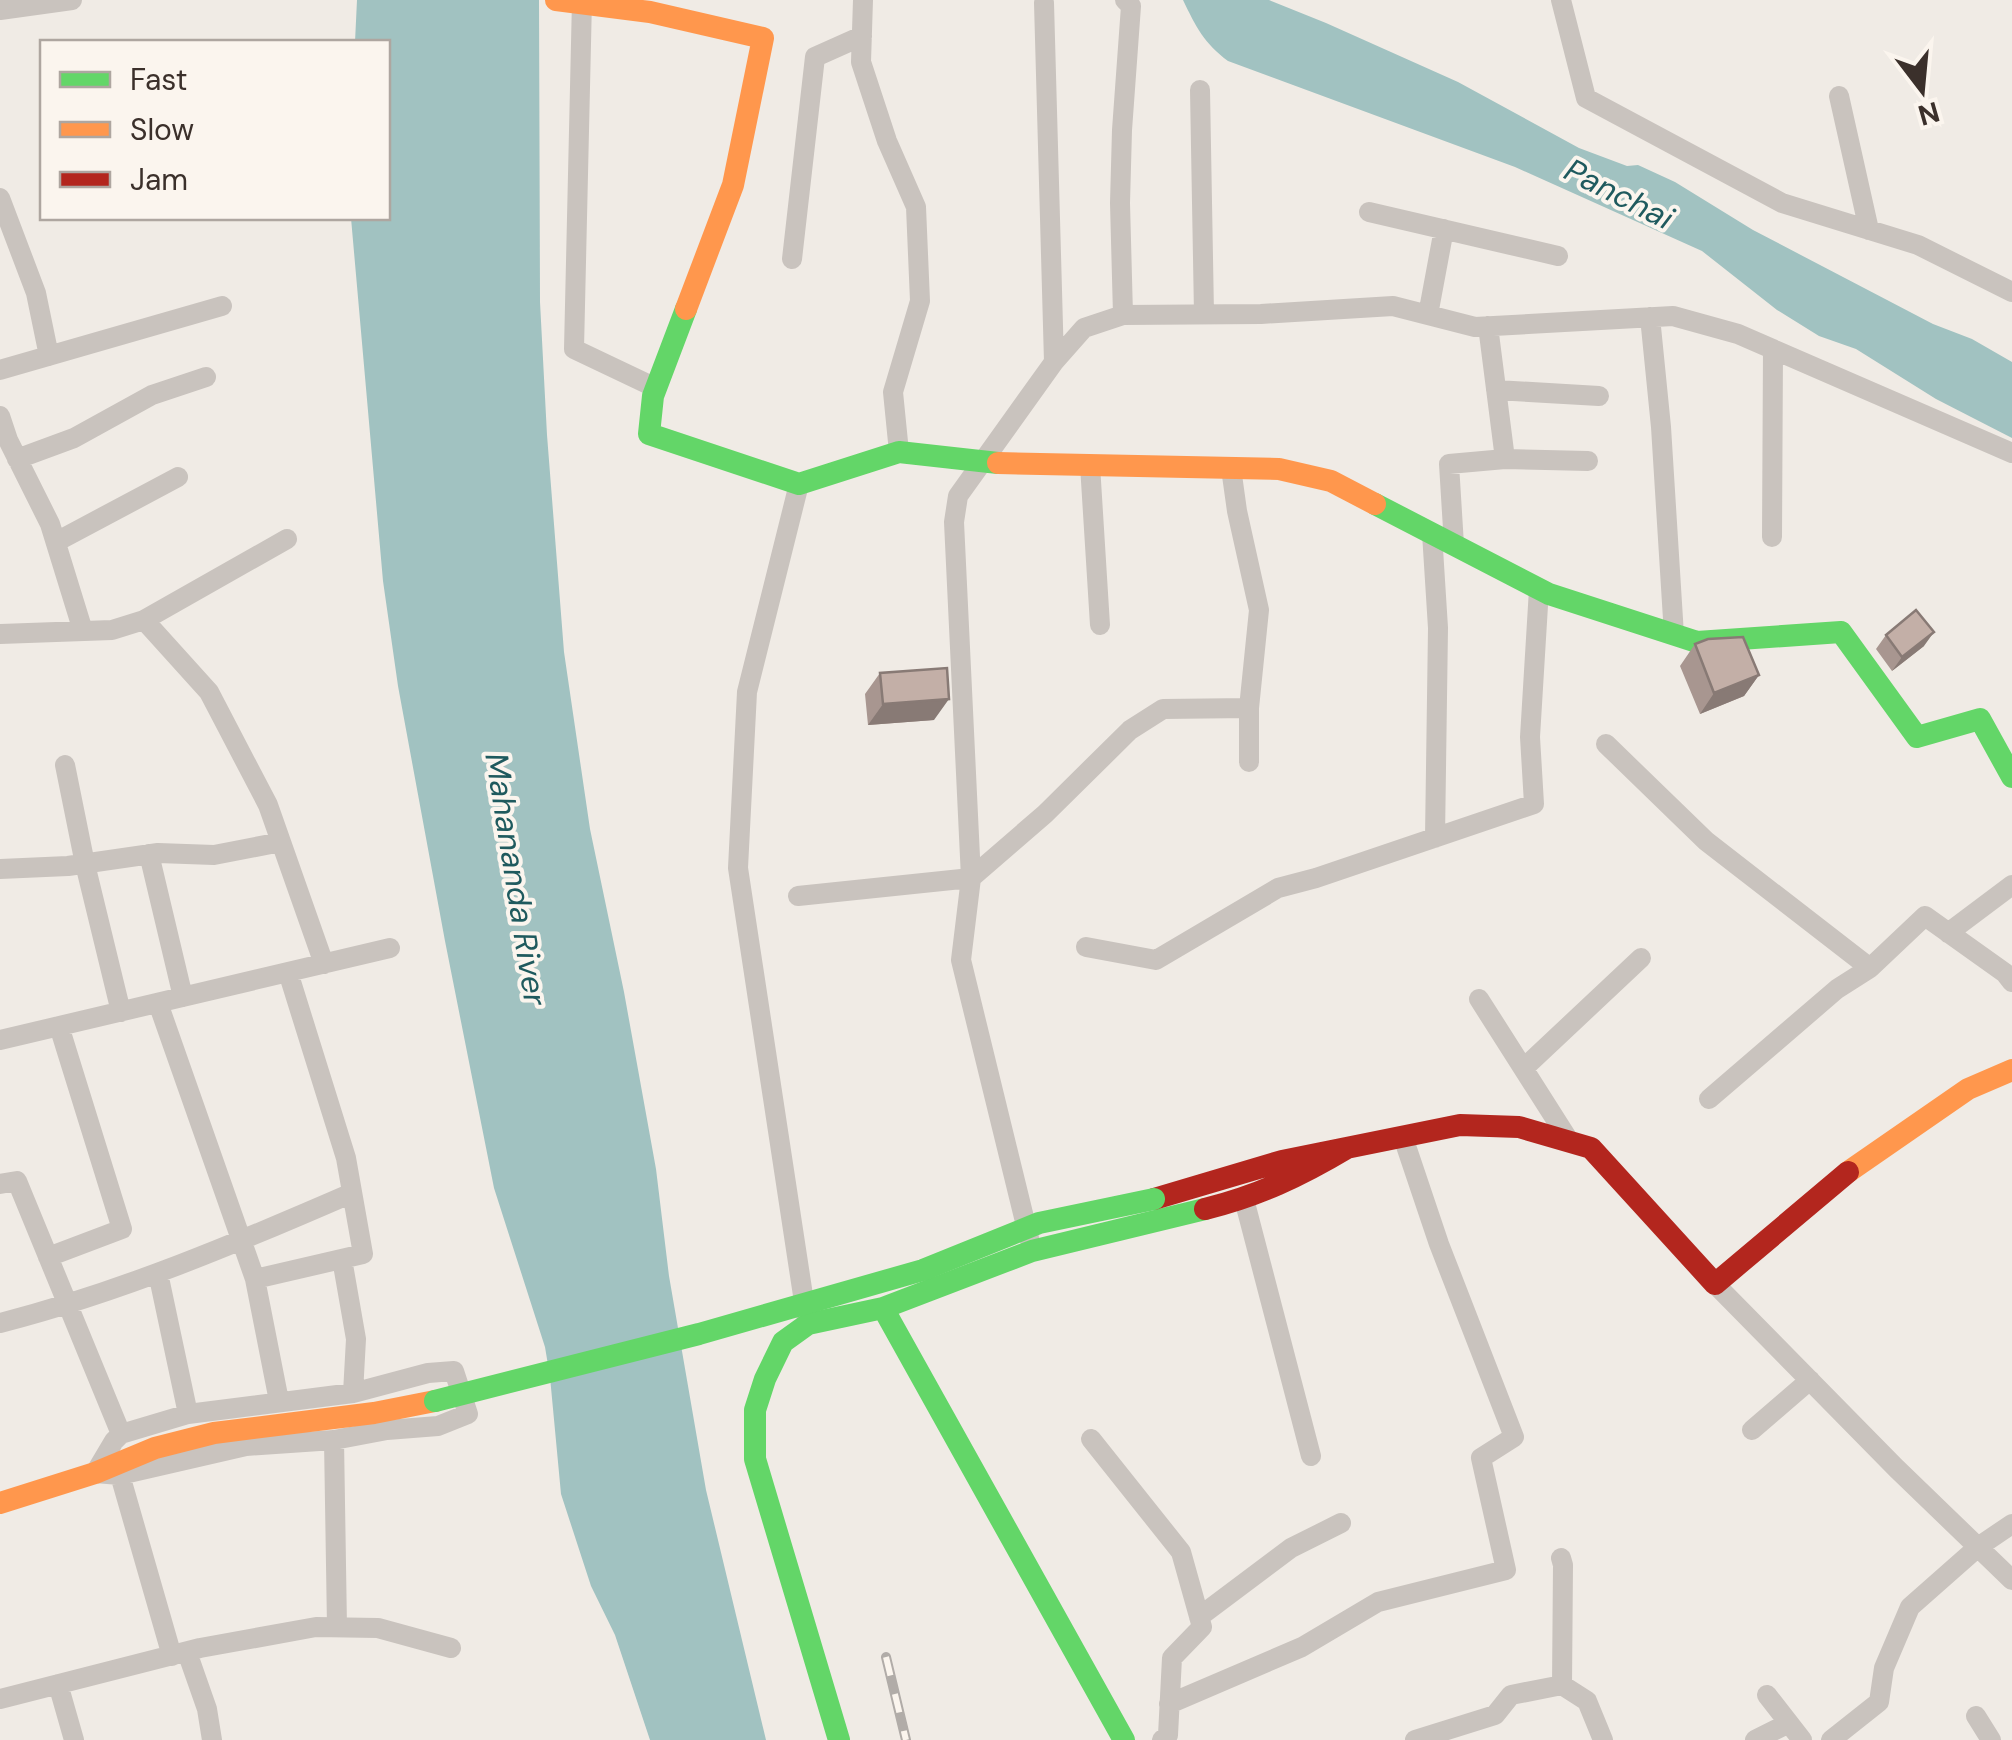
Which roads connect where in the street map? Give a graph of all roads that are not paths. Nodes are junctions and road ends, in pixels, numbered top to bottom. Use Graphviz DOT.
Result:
graph roads {
  1 [pos="72,0"];
  2 [pos="556,0"];
  3 [pos="864,0"];
  4 [pos="1125,0"];
  5 [pos="1560,0"];
  6 [pos="582,2"];
  7 [pos="1044,3"];
  8 [pos="653,6"];
  9 [pos="0,10"];
  10 [pos="862,36"];
  11 [pos="1200,90"];
  12 [pos="1839,96"];
  13 [pos="0,198"];
  14 [pos="1368,212"];
  15 [pos="1444,229"];
  16 [pos="1869,230"];
  17 [pos="1558,256"];
  18 [pos="792,259"];
  19 [pos="2012,292"];
  20 [pos="222,306"];
  21 [pos="1204,314"];
  22 [pos="1428,314"];
  23 [pos="1123,315"];
  24 [pos="1650,317"];
  25 [pos="1488,326"];
  26 [pos="1774,349"];
  27 [pos="49,356"];
  28 [pos="1054,362"];
  29 [pos="0,370"];
  30 [pos="206,378"];
  31 [pos="656,388"];
  32 [pos="1496,390"];
  33 [pos="1599,396"];
  34 [pos="0,416"];
  35 [pos="899,452"];
  36 [pos="2012,453"];
  37 [pos="17,459"];
  38 [pos="1504,459"];
  39 [pos="1588,461"];
  40 [pos="982,463"];
  41 [pos="1090,465"];
  42 [pos="1231,468"];
  43 [pos="178,477"];
  44 [pos="799,484"];
  45 [pos="1432,533"];
  46 [pos="1772,537"];
  47 [pos="287,540"];
  48 [pos="56,542"];
  49 [pos="1454,545"];
  50 [pos="1539,589"];
  51 [pos="144,620"];
  52 [pos="1100,625"];
  53 [pos="83,631"];
  54 [pos="0,634"];
  55 [pos="1674,635"];
  56 [pos="1249,708"];
  57 [pos="1606,744"];
  58 [pos="1248,762"];
  59 [pos="65,766"];
  60 [pos="2012,777"];
  61 [pos="1435,838"];
  62 [pos="281,842"];
  63 [pos="149,854"];
  64 [pos="84,864"];
  65 [pos="0,869"];
  66 [pos="971,878"];
  67 [pos="2012,885"];
  68 [pos="798,896"];
  69 [pos="1948,933"];
  70 [pos="1086,947"];
  71 [pos="390,948"];
  72 [pos="1641,958"];
  73 [pos="324,964"];
  74 [pos="1870,968"];
  75 [pos="288,972"];
  76 [pos="2012,982"];
  77 [pos="183,997"];
  78 [pos="1480,999"];
  79 [pos="158,1003"];
  80 [pos="121,1012"];
  81 [pos="60,1026"];
  82 [pos="0,1040"];
  83 [pos="1524,1068"];
  84 [pos="2012,1070"];
  85 [pos="1709,1099"];
  86 [pos="1403,1137"];
  87 [pos="1570,1142"];
  88 [pos="1347,1148"];
  89 [pos="0,1184"];
  90 [pos="352,1193"];
  91 [pos="1244,1199"];
  92 [pos="242,1241"];
  93 [pos="1032,1251"];
  94 [pos="48,1256"];
  95 [pos="342,1259"];
  96 [pos="158,1273"];
  97 [pos="255,1279"];
  98 [pos="1715,1284"];
  99 [pos="68,1302"];
  100 [pos="883,1308"];
  101 [pos="0,1323"];
  102 [pos="808,1324"];
  103 [pos="1810,1380"];
  104 [pos="353,1392"];
  105 [pos="279,1401"];
  106 [pos="188,1414"];
  107 [pos="1752,1430"];
  108 [pos="122,1434"];
  109 [pos="1091,1439"];
  110 [pos="334,1440"];
  111 [pos="1311,1456"];
  112 [pos="94,1474"];
  113 [pos="120,1475"];
  114 [pos="0,1502"];
  115 [pos="1341,1523"];
  116 [pos="2012,1524"];
  117 [pos="1978,1547"];
  118 [pos="1561,1558"];
  119 [pos="2012,1580"];
  120 [pos="1199,1616"];
  121 [pos="337,1627"];
  122 [pos="452,1648"];
  123 [pos="180,1654"];
  124 [pos="58,1684"];
  125 [pos="1562,1685"];
  126 [pos="1768,1695"];
  127 [pos="0,1699"];
  128 [pos="1170,1704"];
  129 [pos="1976,1716"];
  130 [pos="1795,1732"];
  131 [pos="1426,1738"];
  132 [pos="74,1740"];
  133 [pos="212,1740"];
  134 [pos="839,1740"];
  135 [pos="1124,1740"];
  136 [pos="1162,1740"];
  137 [pos="1603,1740"];
  138 [pos="1754,1740"];
  139 [pos="1831,1740"];
  140 [pos="1992,1740"];
  1 -- 9 [label="street"];
  2 -- 6 [label="street"];
  3 -- 10 [label="street"];
  4 -- 23 [label="street"];
  5 -- 16 [label="street"];
  6 -- 8 [label="street"];
  6 -- 31 [label="street"];
  7 -- 28 [label="street"];
  8 -- 31 [label="street"];
  10 -- 18 [label="street"];
  10 -- 35 [label="street"];
  11 -- 21 [label="street"];
  12 -- 16 [label="street"];
  13 -- 27 [label="street"];
  14 -- 15 [label="street"];
  15 -- 17 [label="street"];
  15 -- 22 [label="street"];
  16 -- 19 [label="street"];
  20 -- 27 [label="street"];
  21 -- 22 [label="street"];
  21 -- 23 [label="street"];
  22 -- 25 [label="street"];
  23 -- 28 [label="street"];
  24 -- 25 [label="street"];
  24 -- 26 [label="street"];
  24 -- 55 [label="street"];
  25 -- 32 [label="street"];
  26 -- 36 [label="street"];
  26 -- 46 [label="street"];
  27 -- 29 [label="street"];
  28 -- 40 [label="street"];
  30 -- 37 [label="street"];
  31 -- 44 [label="street"];
  32 -- 33 [label="street"];
  32 -- 38 [label="street"];
  34 -- 37 [label="street"];
  35 -- 40 [label="street"];
  35 -- 44 [label="street"];
  37 -- 48 [label="street"];
  38 -- 39 [label="street"];
  38 -- 49 [label="street"];
  40 -- 41 [label="street"];
  40 -- 66 [label="street"];
  41 -- 42 [label="street"];
  41 -- 52 [label="street"];
  42 -- 45 [label="street"];
  42 -- 56 [label="street"];
  43 -- 48 [label="street"];
  44 -- 102 [label="street"];
  45 -- 49 [label="street"];
  45 -- 61 [label="street"];
  47 -- 51 [label="street"];
  48 -- 53 [label="street"];
  49 -- 50 [label="street"];
  50 -- 55 [label="street"];
  50 -- 61 [label="street"];
  51 -- 53 [label="street"];
  51 -- 62 [label="street"];
  53 -- 54 [label="street"];
  55 -- 60 [label="street"];
  56 -- 58 [label="street"];
  56 -- 66 [label="street"];
  57 -- 74 [label="street"];
  59 -- 64 [label="street"];
  61 -- 70 [label="street"];
  62 -- 63 [label="street"];
  62 -- 73 [label="street"];
  63 -- 64 [label="street"];
  63 -- 77 [label="street"];
  64 -- 65 [label="street"];
  64 -- 80 [label="street"];
  66 -- 68 [label="street"];
  66 -- 93 [label="street"];
  67 -- 69 [label="street"];
  69 -- 74 [label="street"];
  69 -- 76 [label="street"];
  71 -- 73 [label="street"];
  72 -- 83 [label="street"];
  73 -- 75 [label="street"];
  74 -- 85 [label="street"];
  75 -- 77 [label="street"];
  75 -- 90 [label="street"];
  77 -- 79 [label="street"];
  78 -- 83 [label="street"];
  79 -- 80 [label="street"];
  79 -- 92 [label="street"];
  80 -- 81 [label="street"];
  81 -- 82 [label="street"];
  81 -- 94 [label="street"];
  83 -- 87 [label="street"];
  84 -- 98 [label="street"];
  86 -- 87 [label="street"];
  86 -- 88 [label="street"];
  86 -- 128 [label="street"];
  87 -- 98 [label="street"];
  88 -- 91 [label="street"];
  88 -- 112 [label="street, bridge"];
  89 -- 94 [label="street"];
  90 -- 92 [label="street"];
  90 -- 95 [label="street"];
  91 -- 93 [label="street"];
  91 -- 111 [label="street"];
  92 -- 96 [label="street"];
  92 -- 97 [label="street"];
  93 -- 100 [label="street"];
  94 -- 99 [label="street"];
  95 -- 97 [label="street"];
  95 -- 104 [label="street"];
  96 -- 99 [label="street"];
  96 -- 106 [label="street"];
  97 -- 105 [label="street"];
  98 -- 103 [label="street"];
  99 -- 101 [label="street"];
  99 -- 108 [label="street"];
  100 -- 102 [label="street"];
  100 -- 135 [label="street"];
  102 -- 134 [label="street"];
  103 -- 107 [label="street"];
  103 -- 117 [label="street"];
  104 -- 105 [label="street"];
  104 -- 110 [label="street"];
  105 -- 106 [label="street"];
  106 -- 108 [label="street"];
  108 -- 112 [label="street"];
  109 -- 120 [label="street"];
  110 -- 113 [label="street"];
  110 -- 121 [label="street"];
  112 -- 113 [label="street"];
  112 -- 114 [label="street"];
  113 -- 123 [label="street"];
  115 -- 120 [label="street"];
  116 -- 117 [label="street"];
  117 -- 119 [label="street"];
  117 -- 139 [label="street"];
  118 -- 125 [label="street"];
  120 -- 128 [label="street"];
  121 -- 122 [label="street"];
  121 -- 123 [label="street"];
  123 -- 124 [label="street"];
  123 -- 133 [label="street"];
  124 -- 127 [label="street"];
  124 -- 132 [label="street"];
  125 -- 131 [label="street"];
  125 -- 137 [label="street"];
  126 -- 130 [label="street"];
  128 -- 136 [label="street"];
  129 -- 140 [label="street"];
  130 -- 138 [label="street"];
}
